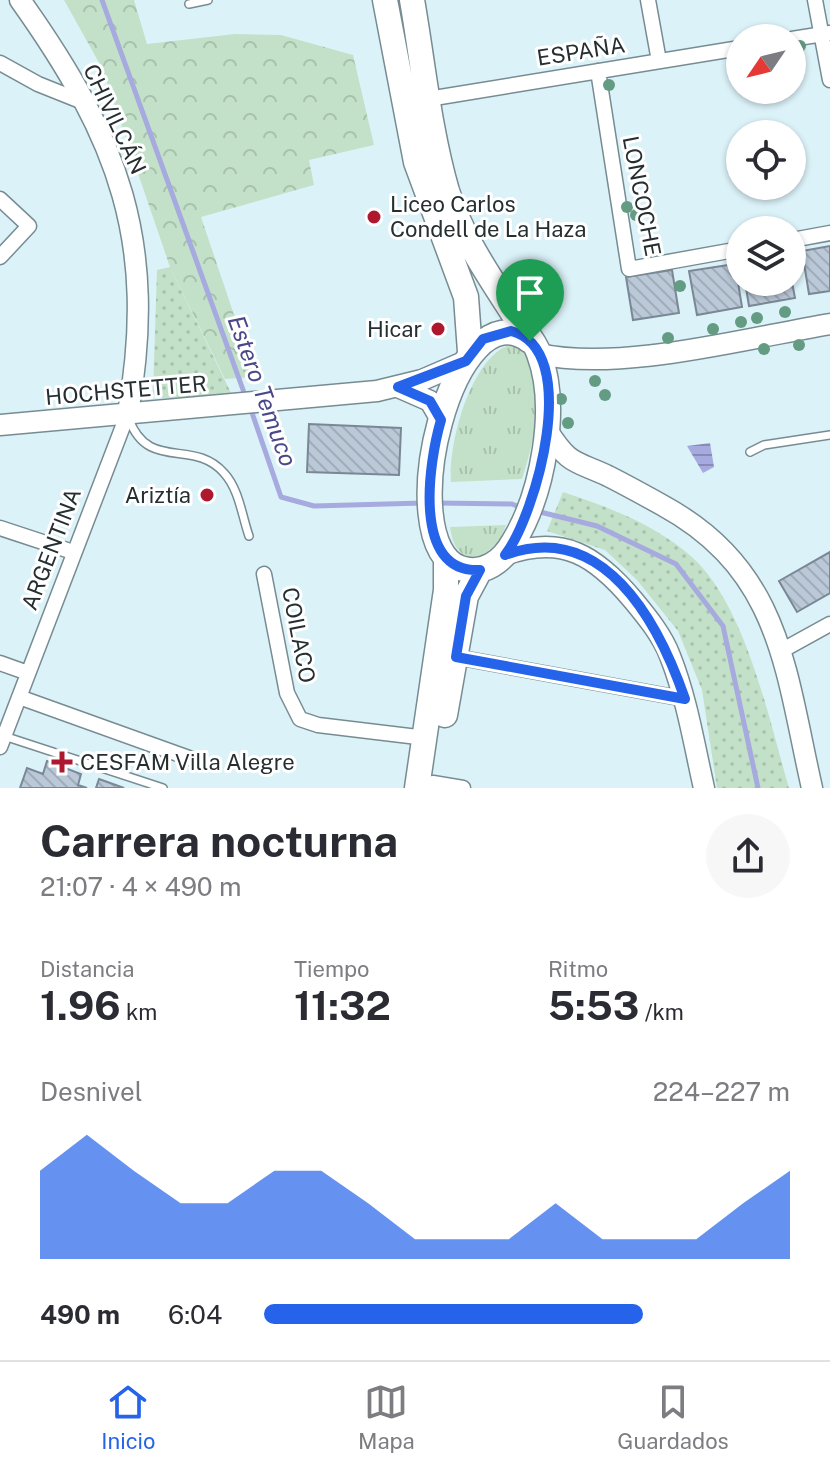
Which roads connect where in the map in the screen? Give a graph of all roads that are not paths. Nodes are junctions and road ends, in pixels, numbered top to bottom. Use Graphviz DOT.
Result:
graph roads {
  1 [pos="20,0"];
  2 [pos="208,0"];
  3 [pos="385,0"];
  4 [pos="412,0"];
  5 [pos="648,0"];
  6 [pos="815,0"];
  7 [pos="189,4"];
  8 [pos="826,34"];
  9 [pos="806,37"];
  10 [pos="726,50"];
  11 [pos="659,61"];
  12 [pos="0,63"];
  13 [pos="598,71"];
  14 [pos="830,80"];
  15 [pos="428,99"];
  16 [pos="83,102"];
  17 [pos="0,199"];
  18 [pos="830,233"];
  19 [pos="806,237"];
  20 [pos="726,252"];
  21 [pos="0,257"];
  22 [pos="830,324"];
  23 [pos="535,347"];
  24 [pos="468,356"];
  25 [pos="398,387"];
  26 [pos="128,413"];
  27 [pos="441,420"];
  28 [pos="0,425"];
  29 [pos="547,430"];
  30 [pos="830,435"];
  31 [pos="750,452"];
  32 [pos="0,528"];
  33 [pos="249,536"];
  34 [pos="73,552"];
  35 [pos="505,555"];
  36 [pos="446,560"];
  37 [pos="480,570"];
  38 [pos="264,574"];
  39 [pos="830,624"];
  40 [pos="781,651"];
  41 [pos="456,657"];
  42 [pos="0,663"];
  43 [pos="28,673"];
  44 [pos="19,697"];
  45 [pos="685,699"];
  46 [pos="426,738"];
  47 [pos="2,741"];
  48 [pos="189,758"];
  49 [pos="427,786"];
  50 [pos="163,788"];
  51 [pos="463,788"];
  52 [pos="704,788"];
  53 [pos="812,788"];
  1 -- 16 [label="main road, CHIVILCÁN"];
  2 -- 7 [label="lane"];
  3 -- 24 [label="main road"];
  4 -- 15 [label="main road"];
  5 -- 11 [label="street"];
  6 -- 8 [label="street"];
  8 -- 9 [label="street"];
  8 -- 14 [label="street"];
  10 -- 11 [label="street, ESPAÑA"];
  11 -- 13 [label="street, ESPAÑA"];
  12 -- 16 [label="street"];
  13 -- 15 [label="street, ESPAÑA"];
  13 -- 20 [label="street, LONCOCHE"];
  15 -- 23 [label="main road"];
  16 -- 26 [label="main road, CHIVILCÁN"];
  17 -- 21 [label="street"];
  18 -- 19 [label="street"];
  22 -- 23 [label="main road"];
  23 -- 24 [label="main road"];
  23 -- 29 [label="main road"];
  24 -- 25 [label="main road, HOCHSTETTER"];
  24 -- 27 [label="main road"];
  25 -- 26 [label="main road, HOCHSTETTER"];
  25 -- 27 [label="main road"];
  26 -- 28 [label="main road, HOCHSTETTER"];
  26 -- 33 [label="lane"];
  26 -- 34 [label="street, ARGENTINA"];
  27 -- 36 [label="main road"];
  29 -- 35 [label="main road"];
  29 -- 40 [label="main road"];
  30 -- 31 [label="lane"];
  32 -- 34 [label="street"];
  34 -- 43 [label="street, ARGENTINA"];
  35 -- 37 [label="main road"];
  35 -- 45 [label="main road"];
  36 -- 37 [label="main road"];
  36 -- 46 [label="main road"];
  37 -- 41 [label="main road"];
  38 -- 46 [label="street, COILACO"];
  39 -- 40 [label="street"];
  40 -- 53 [label="main road"];
  41 -- 45 [label="street"];
  41 -- 49 [label="main road"];
  42 -- 43 [label="street"];
  43 -- 44 [label="street, ARGENTINA"];
  44 -- 47 [label="street, ARGENTINA"];
  44 -- 48 [label="street"];
  45 -- 52 [label="main road"];
  46 -- 49 [label="main road"];
  47 -- 50 [label="lane"];
  49 -- 51 [label="street"];
}
